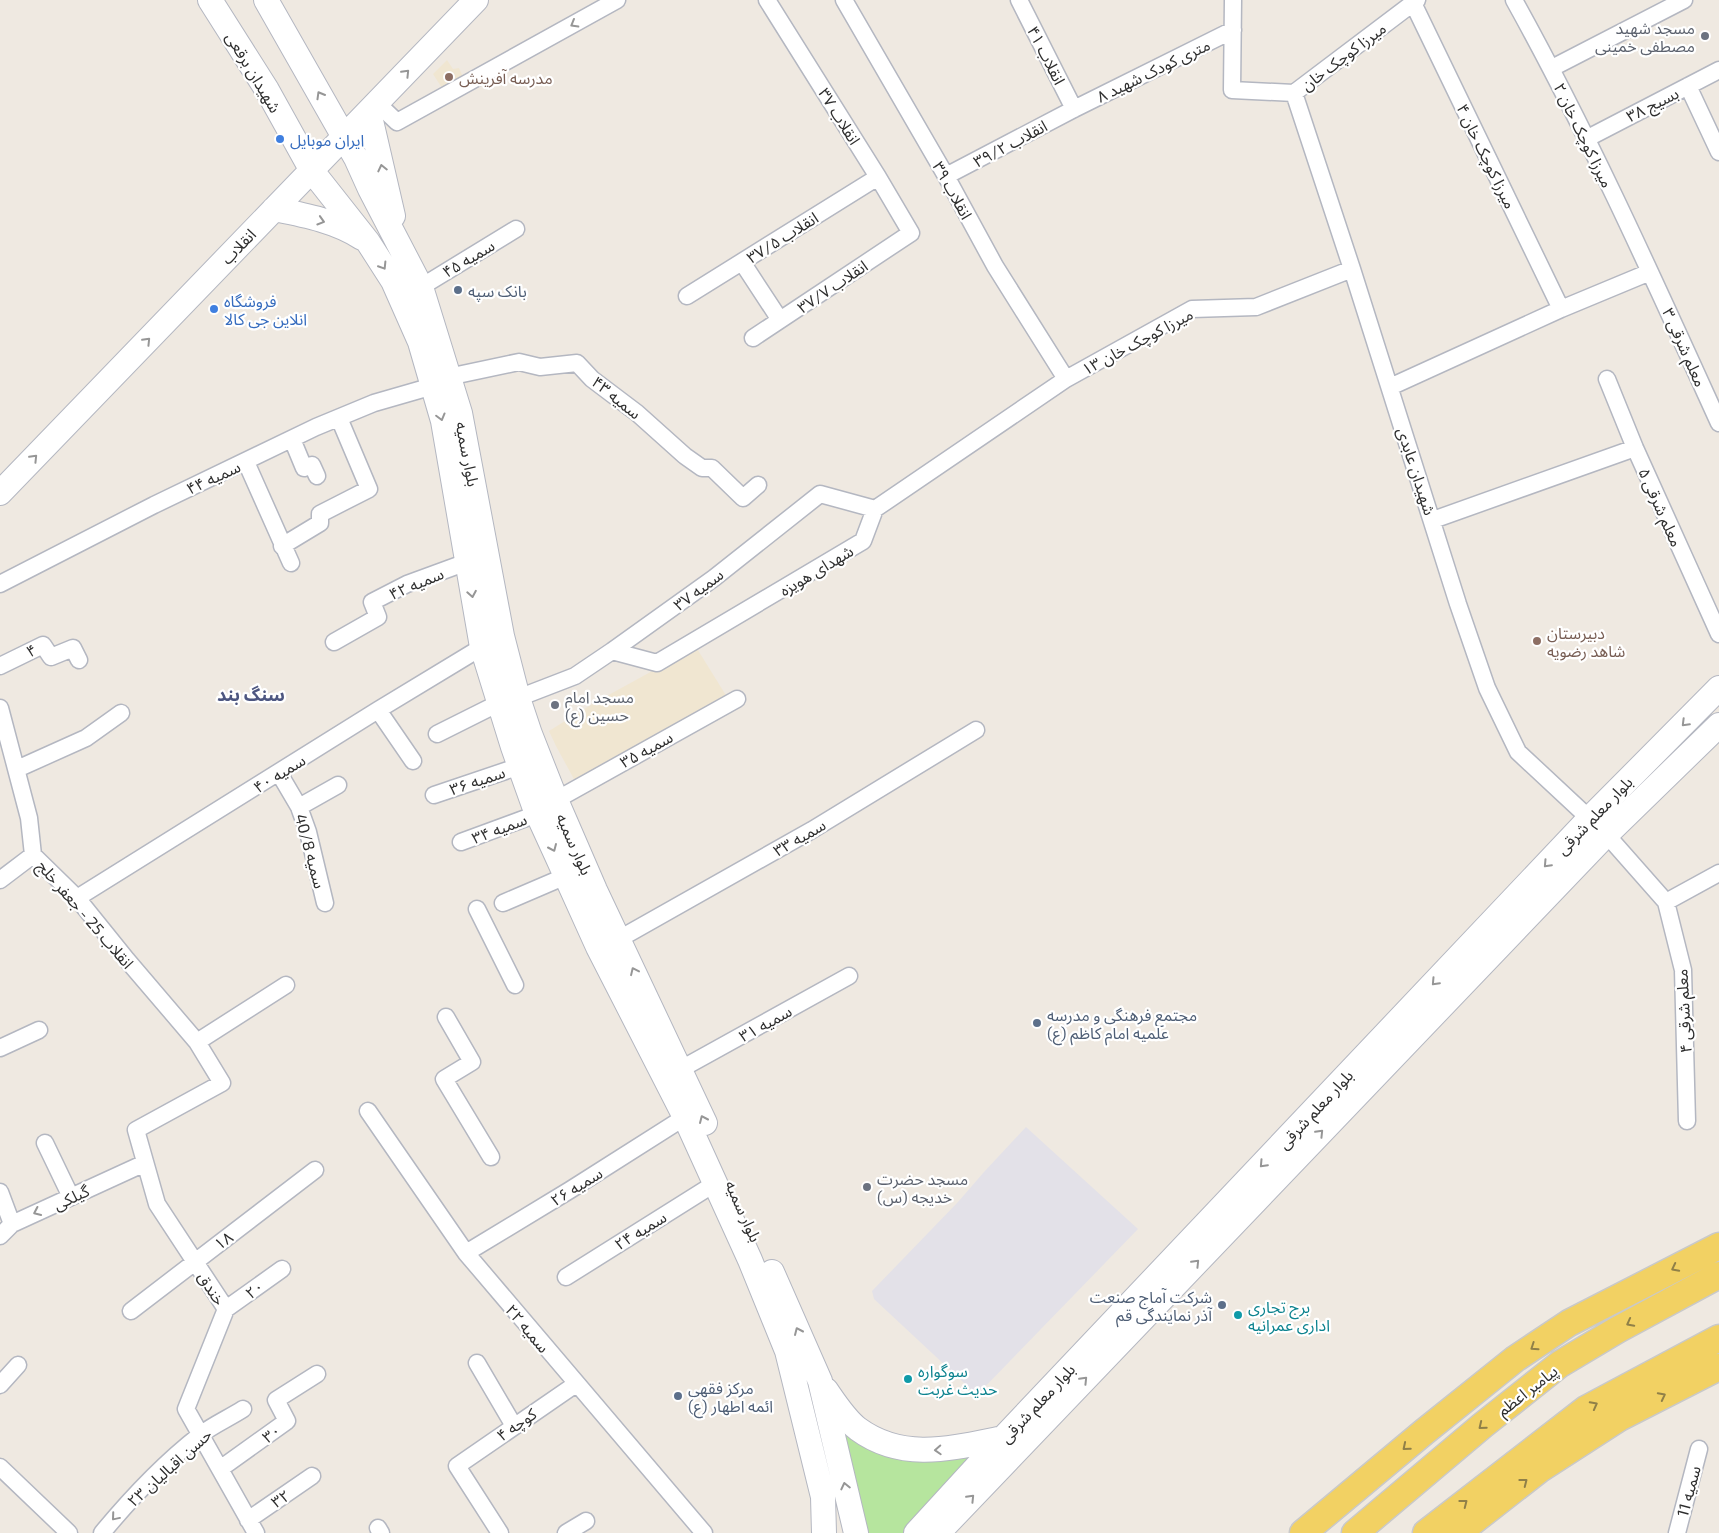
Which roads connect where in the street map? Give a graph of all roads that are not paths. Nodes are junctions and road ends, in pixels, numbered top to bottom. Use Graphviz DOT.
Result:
graph roads {
  1 [pos="210,0"];
  2 [pos="266,0"];
  3 [pos="476,0"];
  4 [pos="617,0"];
  5 [pos="767,0"];
  6 [pos="844,0"];
  7 [pos="1019,0"];
  8 [pos="1233,0"];
  9 [pos="1514,0"];
  10 [pos="1684,0"];
  11 [pos="1415,2"];
  12 [pos="1233,30"];
  13 [pos="1552,68"];
  14 [pos="1719,70"];
  15 [pos="1688,86"];
  16 [pos="1294,93"];
  17 [pos="373,108"];
  18 [pos="1074,109"];
  19 [pos="344,138"];
  20 [pos="1586,138"];
  21 [pos="1719,152"];
  22 [pos="312,170"];
  23 [pos="946,176"];
  24 [pos="878,177"];
  25 [pos="370,189"];
  26 [pos="274,209"];
  27 [pos="343,209"];
  28 [pos="516,229"];
  29 [pos="911,233"];
  30 [pos="368,242"];
  31 [pos="401,249"];
  32 [pos="742,262"];
  33 [pos="1352,269"];
  34 [pos="1650,272"];
  35 [pos="421,287"];
  36 [pos="687,296"];
  37 [pos="1562,309"];
  38 [pos="780,320"];
  39 [pos="753,338"];
  40 [pos="1607,378"];
  41 [pos="1066,379"];
  42 [pos="440,382"];
  43 [pos="1390,387"];
  44 [pos="339,418"];
  45 [pos="1719,423"];
  46 [pos="292,439"];
  47 [pos="1635,448"];
  48 [pos="246,462"];
  49 [pos="316,476"];
  50 [pos="758,485"];
  51 [pos="0,493"];
  52 [pos="874,509"];
  53 [pos="1433,520"];
  54 [pos="282,546"];
  55 [pos="467,562"];
  56 [pos="291,563"];
  57 [pos="0,584"];
  58 [pos="1719,634"];
  59 [pos="334,642"];
  60 [pos="482,647"];
  61 [pos="612,651"];
  62 [pos="79,660"];
  63 [pos="0,666"];
  64 [pos="1719,688"];
  65 [pos="737,698"];
  66 [pos="509,700"];
  67 [pos="0,708"];
  68 [pos="378,710"];
  69 [pos="121,713"];
  70 [pos="1719,725"];
  71 [pos="976,730"];
  72 [pos="437,734"];
  73 [pos="413,761"];
  74 [pos="520,766"];
  75 [pos="17,769"];
  76 [pos="279,773"];
  77 [pos="338,785"];
  78 [pos="434,795"];
  79 [pos="299,807"];
  80 [pos="546,807"];
  81 [pos="1597,827"];
  82 [pos="461,842"];
  83 [pos="34,854"];
  84 [pos="1719,873"];
  85 [pos="566,876"];
  86 [pos="0,880"];
  87 [pos="77,898"];
  88 [pos="503,902"];
  89 [pos="1666,902"];
  90 [pos="325,903"];
  91 [pos="477,910"];
  92 [pos="619,939"];
  93 [pos="849,976"];
  94 [pos="515,985"];
  95 [pos="286,986"];
  96 [pos="446,1016"];
  97 [pos="39,1030"];
  98 [pos="197,1042"];
  99 [pos="0,1048"];
  100 [pos="681,1070"];
  101 [pos="222,1083"];
  102 [pos="368,1111"];
  103 [pos="685,1117"];
  104 [pos="1688,1121"];
  105 [pos="45,1143"];
  106 [pos="491,1157"];
  107 [pos="145,1163"];
  108 [pos="315,1170"];
  109 [pos="714,1184"];
  110 [pos="0,1192"];
  111 [pos="71,1197"];
  112 [pos="12,1224"];
  113 [pos="0,1236"];
  114 [pos="1719,1246"];
  115 [pos="466,1253"];
  116 [pos="195,1262"];
  117 [pos="282,1269"];
  118 [pos="566,1277"];
  119 [pos="1713,1282"];
  120 [pos="226,1309"];
  121 [pos="131,1311"];
  122 [pos="1719,1338"];
  123 [pos="477,1363"];
  124 [pos="18,1365"];
  125 [pos="1719,1367"];
  126 [pos="317,1374"];
  127 [pos="820,1381"];
  128 [pos="576,1384"];
  129 [pos="0,1385"];
  130 [pos="243,1409"];
  131 [pos="514,1426"];
  132 [pos="201,1435"];
  133 [pos="1003,1438"];
  134 [pos="1699,1449"];
  135 [pos="0,1467"];
  136 [pos="220,1470"];
  137 [pos="312,1476"];
  138 [pos="586,1521"];
  139 [pos="252,1526"];
  140 [pos="69,1533"];
  141 [pos="102,1533"];
  142 [pos="500,1533"];
  143 [pos="566,1533"];
  144 [pos="704,1533"];
  145 [pos="824,1533"];
  146 [pos="856,1533"];
  147 [pos="916,1533"];
  148 [pos="938,1533"];
  149 [pos="1303,1533"];
  150 [pos="1355,1533"];
  151 [pos="1426,1533"];
  152 [pos="1458,1533"];
  153 [pos="1677,1533"];
  1 -- 22 [label="main road, شهیدان برقعی"];
  19 -- 2 [label="main road, one-way"];
  17 -- 3 [label="main road, انقلاب, one-way"];
  4 -- 17 [label="street, one-way"];
  5 -- 24 [label="street, انقلاب ۳۷"];
  6 -- 23 [label="street, انقلاب ۳۹"];
  7 -- 18 [label="street, انقلاب ۴۱"];
  8 -- 12 [label="street"];
  9 -- 13 [label="street, میرزا کوچک خان ۲"];
  10 -- 13 [label="street"];
  11 -- 16 [label="street, میرزا کوچک خان"];
  11 -- 37 [label="street, میرزا کوچک خان ۴"];
  12 -- 16 [label="street"];
  12 -- 18 [label="street, ۸ متری کودک شهید"];
  13 -- 20 [label="street, میرزا کوچک خان ۲"];
  14 -- 15 [label="street, بسیج ۳۸"];
  15 -- 20 [label="street, بسیج ۳۸"];
  15 -- 21 [label="street"];
  16 -- 33 [label="street, شهیدان عابدی"];
  17 -- 19 [label="main road, انقلاب"];
  31 -- 17 [label="main road, one-way"];
  18 -- 23 [label="street, انقلاب ۳۹/۲"];
  19 -- 22 [label="main road, انقلاب"];
  19 -- 25 [label="main road, بلوار سمیه"];
  20 -- 34 [label="street, میرزا کوچک خان ۲"];
  22 -- 26 [label="main road, انقلاب"];
  22 -- 27 [label="main road, بلوار سمیه"];
  23 -- 41 [label="street, انقلاب ۳۹"];
  24 -- 29 [label="street, انقلاب ۳۷"];
  24 -- 32 [label="street, انقلاب ۳۷/۵"];
  25 -- 27 [label="main road"];
  25 -- 31 [label="main road, بلوار سمیه"];
  26 -- 30 [label="main road, one-way"];
  51 -- 26 [label="main road, انقلاب, one-way"];
  27 -- 30 [label="main road, بلوار سمیه"];
  28 -- 35 [label="street, سمیه ۴۵"];
  29 -- 38 [label="street, انقلاب ۳۷/۷"];
  30 -- 42 [label="main road, بلوار سمیه, one-way"];
  31 -- 35 [label="main road, بلوار سمیه"];
  32 -- 36 [label="street, انقلاب ۳۷/۵"];
  32 -- 38 [label="street"];
  33 -- 41 [label="street, میرزا کوچک خان ۱۳"];
  33 -- 43 [label="street, شهیدان عابدی"];
  34 -- 37 [label="street"];
  34 -- 45 [label="street, معلم شرقی ۳"];
  35 -- 42 [label="main road, بلوار سمیه"];
  37 -- 43 [label="street"];
  38 -- 39 [label="street, انقلاب ۳۷/۷"];
  40 -- 47 [label="street, معلم شرقی ۵"];
  41 -- 52 [label="street"];
  42 -- 44 [label="street, سمیه ۴۴"];
  42 -- 50 [label="street, سمیه ۴۳"];
  42 -- 55 [label="main road, بلوار سمیه, one-way"];
  42 -- 66 [label="main road, بلوار سمیه"];
  43 -- 53 [label="street, شهیدان عابدی"];
  44 -- 46 [label="street, سمیه ۴۴"];
  44 -- 54 [label="street"];
  46 -- 48 [label="street, سمیه ۴۴"];
  46 -- 49 [label="street"];
  47 -- 53 [label="street"];
  47 -- 58 [label="street, معلم شرقی ۵"];
  48 -- 54 [label="street"];
  48 -- 57 [label="street, سمیه ۴۴"];
  52 -- 61 [label="street, سمیه ۳۷"];
  52 -- 61 [label="street, شهدای هویزه"];
  53 -- 81 [label="street, شهیدان عابدی"];
  54 -- 56 [label="street"];
  55 -- 59 [label="street, سمیه ۴۲"];
  55 -- 60 [label="main road, بلوار سمیه, one-way"];
  60 -- 66 [label="main road, بلوار سمیه"];
  60 -- 68 [label="street, سمیه ۴۰"];
  61 -- 66 [label="street, سمیه ۳۷"];
  62 -- 63 [label="street, ۴"];
  64 -- 81 [label="main road, بلوار معلم شرقی, one-way"];
  65 -- 80 [label="street, سمیه ۳۵"];
  66 -- 72 [label="street, سمیه ۳۷"];
  66 -- 74 [label="main road, بلوار سمیه"];
  66 -- 80 [label="main road, بلوار سمیه"];
  67 -- 75 [label="street, انقلاب 25 - جعفر خلج"];
  68 -- 73 [label="street"];
  68 -- 76 [label="street, سمیه ۴۰"];
  69 -- 75 [label="street"];
  70 -- 81 [label="main road, بلوار معلم شرقی"];
  71 -- 92 [label="street, سمیه ۳۳"];
  74 -- 78 [label="street, سمیه ۳۶"];
  74 -- 80 [label="main road, بلوار سمیه"];
  75 -- 83 [label="street, انقلاب 25 - جعفر خلج"];
  76 -- 79 [label="street, سمیه 40/8"];
  76 -- 87 [label="street, سمیه ۴۰"];
  77 -- 79 [label="street"];
  79 -- 90 [label="street, سمیه 40/8"];
  80 -- 82 [label="street, سمیه ۳۴"];
  80 -- 85 [label="main road, بلوار سمیه, one-way"];
  80 -- 92 [label="main road, بلوار سمیه"];
  81 -- 89 [label="street, معلم شرقی ۴"];
  81 -- 133 [label="main road, بلوار معلم شرقی, one-way"];
  148 -- 81 [label="main road, بلوار معلم شرقی, one-way"];
  83 -- 86 [label="street"];
  83 -- 87 [label="street, انقلاب 25 - جعفر خلج"];
  84 -- 89 [label="street"];
  85 -- 88 [label="street"];
  85 -- 103 [label="main road, بلوار سمیه"];
  87 -- 98 [label="street, انقلاب 25 - جعفر خلج"];
  89 -- 104 [label="street, معلم شرقی ۴"];
  91 -- 94 [label="street"];
  100 -- 92 [label="main road, بلوار سمیه, one-way"];
  93 -- 100 [label="street, سمیه ۳۱"];
  95 -- 98 [label="street"];
  96 -- 106 [label="street"];
  97 -- 99 [label="street"];
  98 -- 101 [label="street, انقلاب 25 - جعفر خلج"];
  127 -- 100 [label="main road, بلوار سمیه, one-way"];
  101 -- 107 [label="street, خندق"];
  102 -- 115 [label="street, سمیه ۲۲"];
  103 -- 109 [label="main road, بلوار سمیه"];
  103 -- 115 [label="street, سمیه ۲۶"];
  105 -- 111 [label="street"];
  107 -- 111 [label="street, گیلکی"];
  107 -- 116 [label="street, خندق"];
  108 -- 116 [label="street, ۱۸"];
  109 -- 118 [label="street, سمیه ۲۴"];
  109 -- 145 [label="main road, بلوار سمیه"];
  110 -- 112 [label="street"];
  111 -- 112 [label="street, گیلکی, one-way"];
  112 -- 113 [label="street, گیلکی"];
  114 -- 149 [label="main road, one-way"];
  115 -- 128 [label="street, سمیه ۲۲"];
  116 -- 120 [label="street, خندق"];
  116 -- 121 [label="street, ۱۸"];
  117 -- 120 [label="street, ۲۰"];
  119 -- 150 [label="main road, پیامبر اعظم, one-way"];
  120 -- 132 [label="street, خندق"];
  151 -- 122 [label="main road, one-way"];
  123 -- 131 [label="street"];
  124 -- 129 [label="street"];
  152 -- 125 [label="main road, one-way"];
  126 -- 136 [label="street, ۳۰"];
  133 -- 127 [label="main road, one-way"];
  146 -- 127 [label="main road, بلوار سمیه, one-way"];
  128 -- 131 [label="street, کوچه ۴"];
  128 -- 144 [label="street, سمیه ۲۲"];
  130 -- 132 [label="street, ۲۳ حسن اقبالیان"];
  131 -- 142 [label="street, کوچه ۴"];
  132 -- 136 [label="street, خندق"];
  132 -- 141 [label="street, ۲۳ حسن اقبالیان, one-way"];
  133 -- 147 [label="main road, بلوار معلم شرقی"];
  134 -- 153 [label="street, سمیه 11"];
  135 -- 140 [label="street"];
  136 -- 139 [label="street, خندق"];
  137 -- 139 [label="street, ۳۲"];
  138 -- 143 [label="street"];
}
